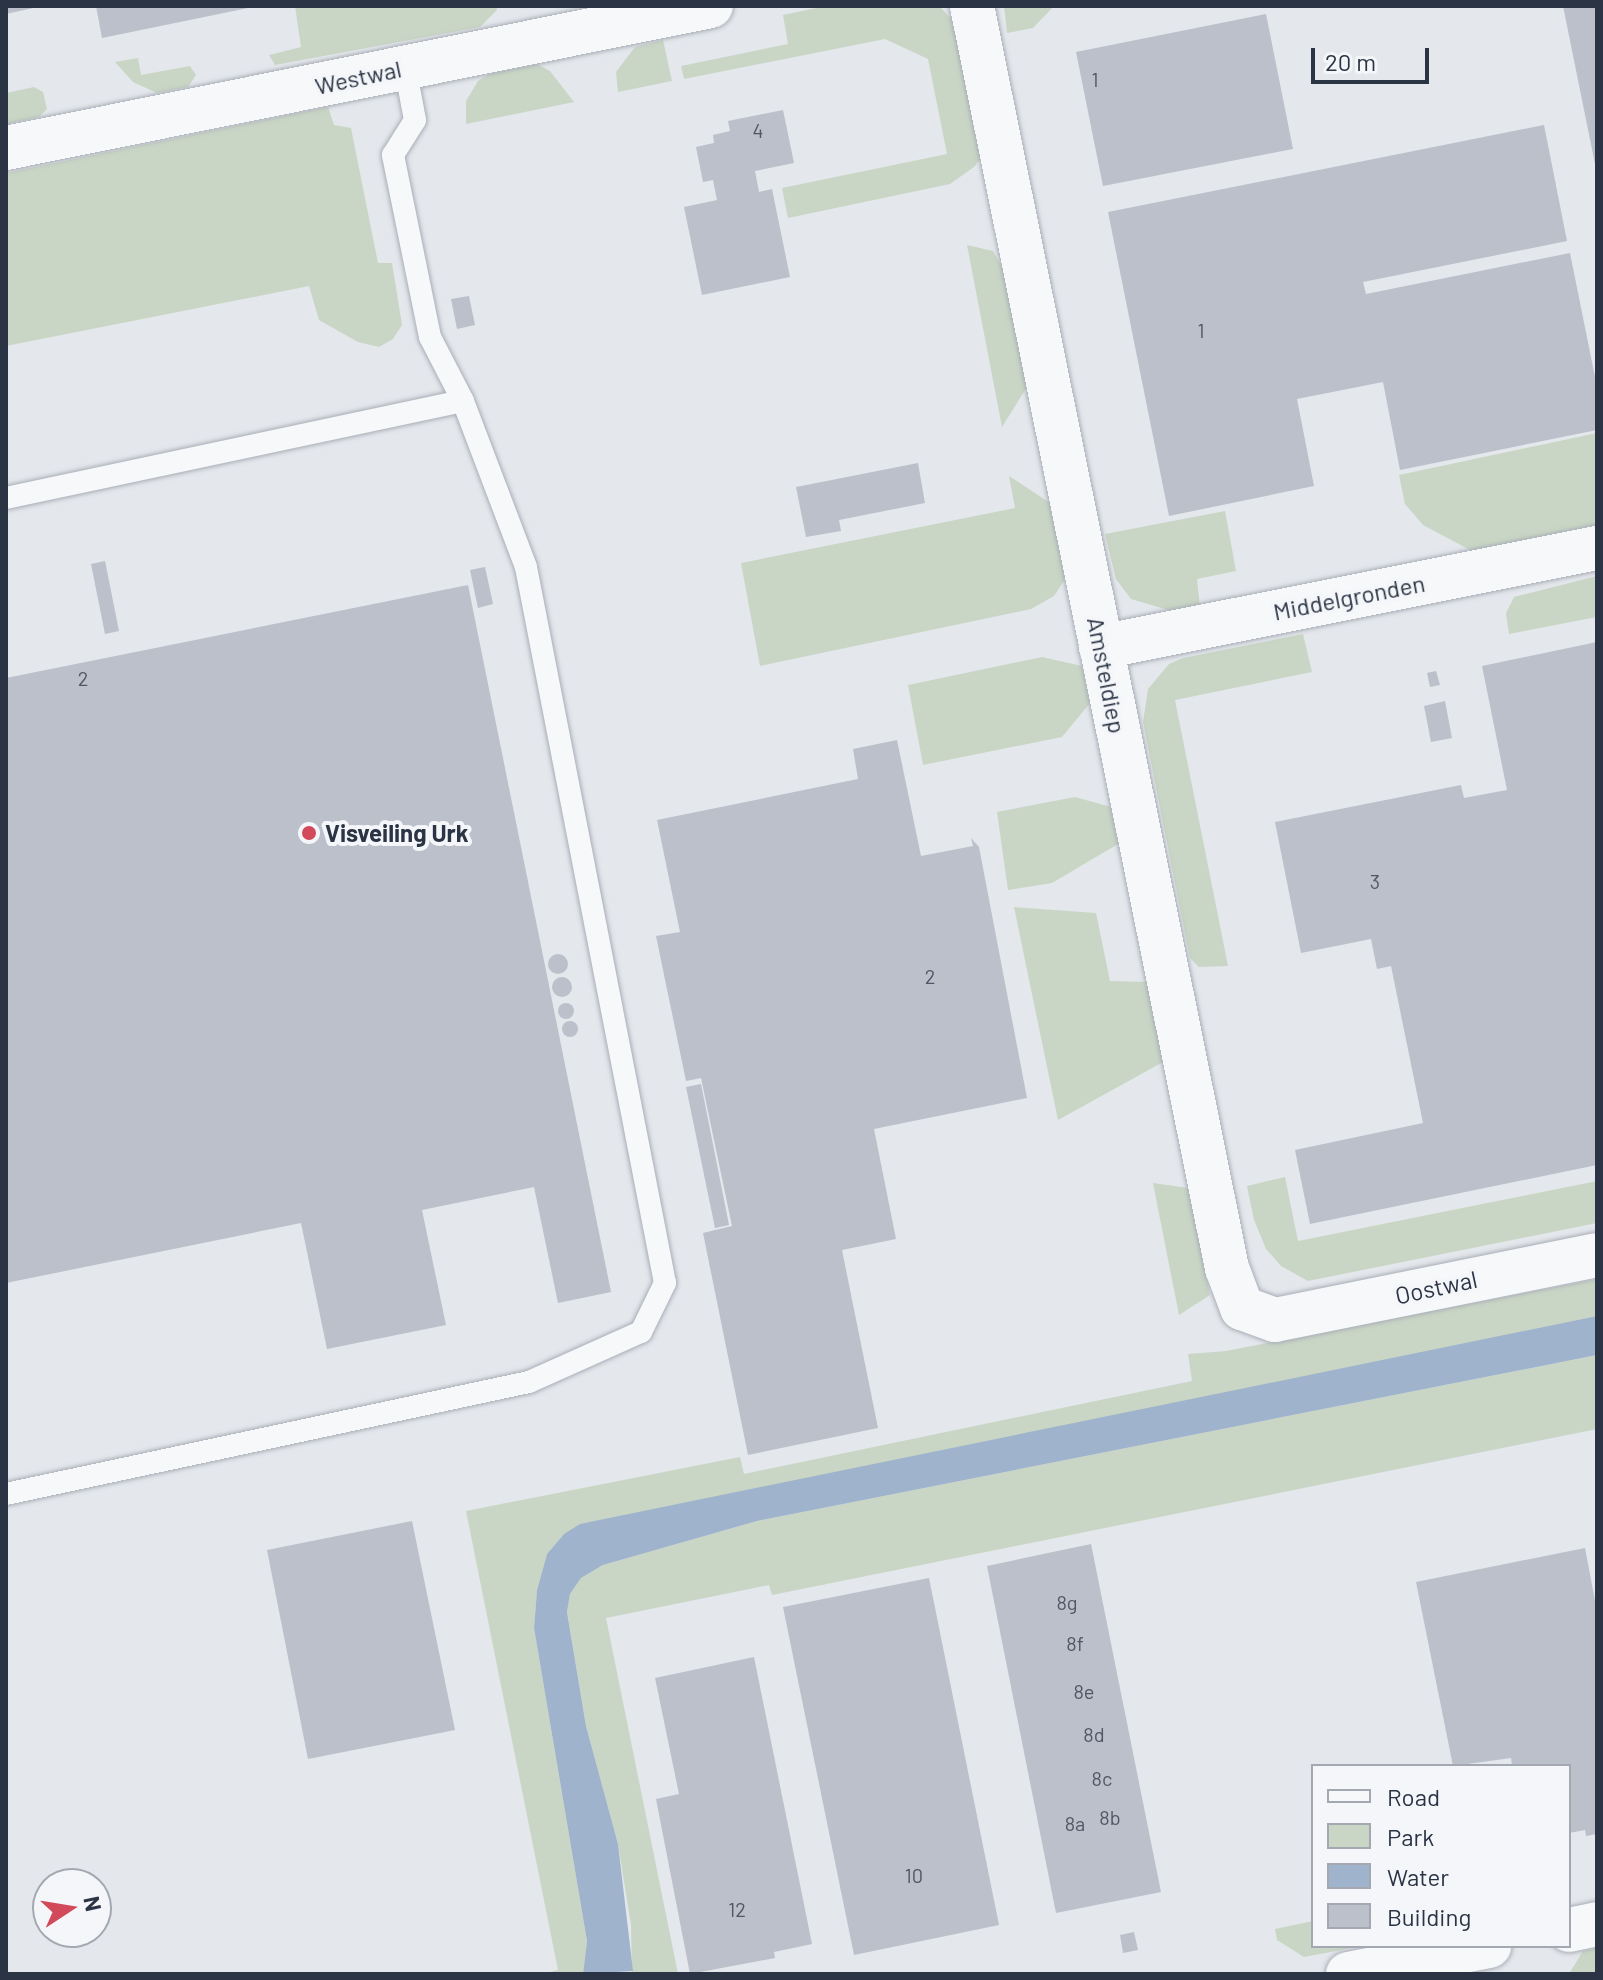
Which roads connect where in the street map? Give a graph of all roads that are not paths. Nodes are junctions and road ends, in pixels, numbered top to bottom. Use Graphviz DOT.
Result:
graph roads {
  1 [pos="711,6"];
  2 [pos="972,6"];
  3 [pos="405,67"];
  4 [pos="6,148"];
  5 [pos="463,401"];
  6 [pos="6,498"];
  7 [pos="1597,548"];
  8 [pos="1101,647"];
  9 [pos="1597,1255"];
  10 [pos="1275,1320"];
  11 [pos="6,1494"];
  12 [pos="1597,1924"];
  13 [pos="1571,1930"];
  14 [pos="1479,1948"];
  15 [pos="1365,1972"];
  1 -- 3 [label="street, Westwal"];
  2 -- 8 [label="street, Amsteldiep"];
  3 -- 4 [label="street, Westwal"];
  3 -- 5 [label="lane"];
  5 -- 6 [label="lane"];
  5 -- 11 [label="lane"];
  7 -- 8 [label="street, Middelgronden"];
  8 -- 10 [label="street, Amsteldiep"];
  9 -- 10 [label="street, Oostwal"];
  12 -- 13 [label="street"];
  14 -- 15 [label="street"];
}
